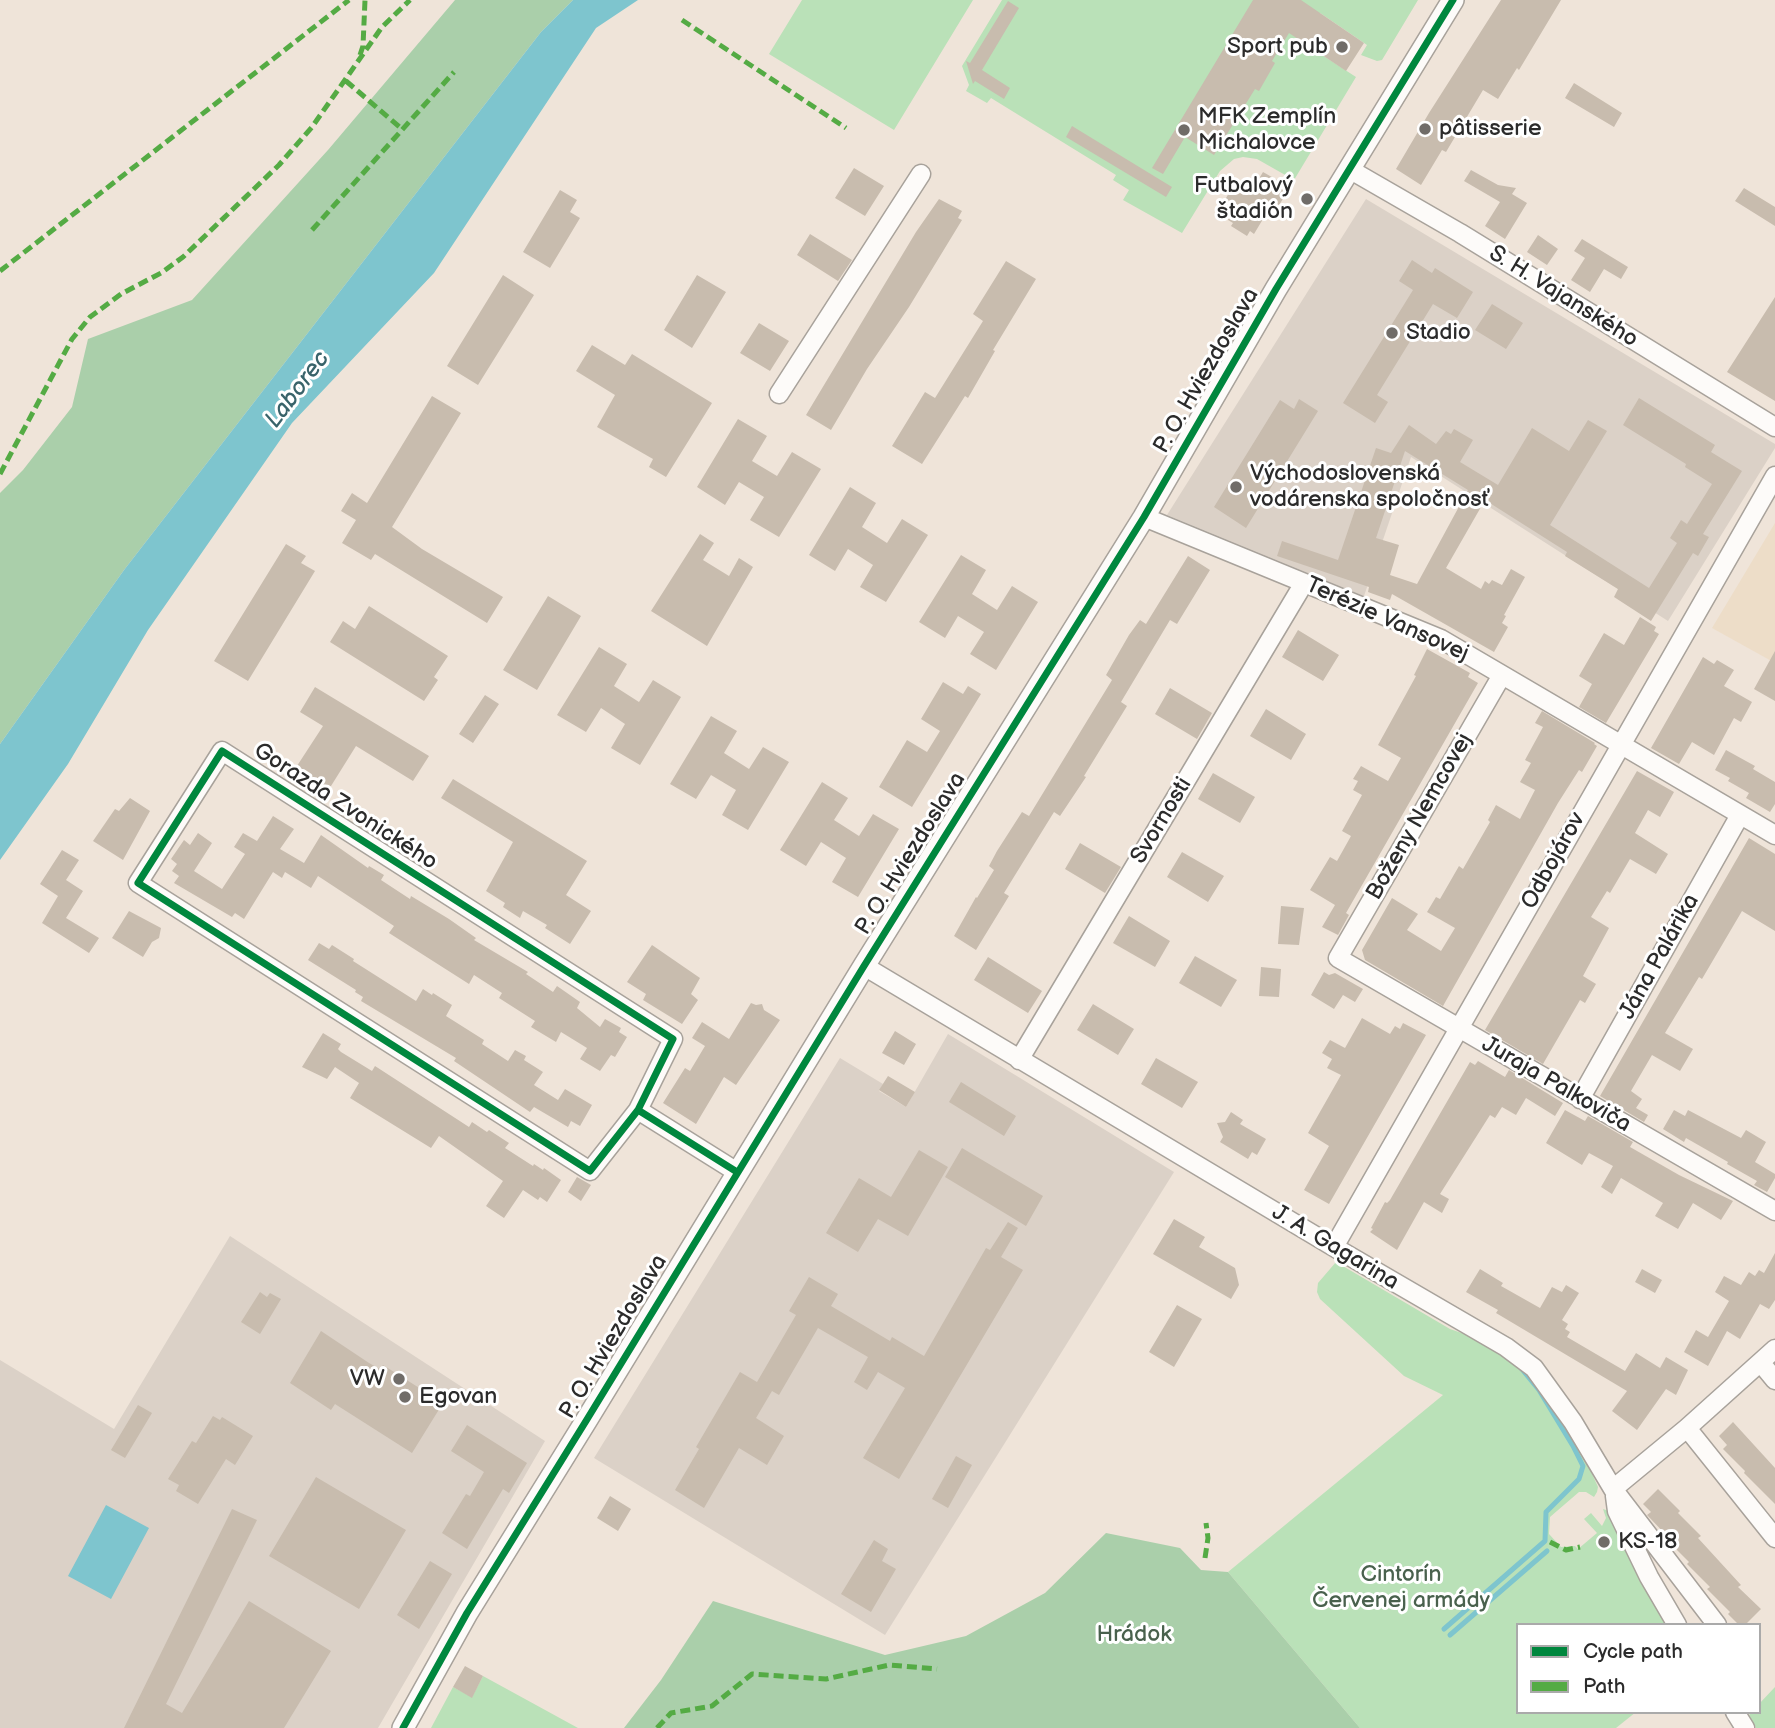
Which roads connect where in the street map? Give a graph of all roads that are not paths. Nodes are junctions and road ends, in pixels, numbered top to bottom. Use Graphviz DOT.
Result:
graph roads {
  1 [pos="1452,0"];
  2 [pos="1349,169"];
  3 [pos="921,174"];
  4 [pos="779,394"];
  5 [pos="1775,427"];
  6 [pos="1775,475"];
  7 [pos="1144,517"];
  8 [pos="1304,583"];
  9 [pos="1502,675"];
  10 [pos="1620,744"];
  11 [pos="1740,815"];
  12 [pos="1775,835"];
  13 [pos="1338,958"];
  14 [pos="864,966"];
  15 [pos="1460,1030"];
  16 [pos="1019,1060"];
  17 [pos="1580,1099"];
  18 [pos="638,1110"];
  19 [pos="737,1172"];
  20 [pos="1775,1211"];
  21 [pos="1334,1247"];
  22 [pos="1775,1349"];
  23 [pos="1761,1363"];
  24 [pos="1775,1380"];
  25 [pos="1687,1428"];
  26 [pos="1613,1489"];
  27 [pos="1775,1538"];
  28 [pos="1676,1623"];
  29 [pos="1715,1623"];
  30 [pos="403,1728"];
  1 -- 2 [label="street, P. O. Hviezdoslava"];
  2 -- 5 [label="street, S. H. Vajanského"];
  2 -- 7 [label="street, P. O. Hviezdoslava"];
  3 -- 4 [label="street"];
  6 -- 10 [label="street, Odbojárov"];
  7 -- 8 [label="street, Terézie Vansovej"];
  7 -- 14 [label="street, P. O. Hviezdoslava"];
  8 -- 9 [label="street, Terézie Vansovej"];
  8 -- 16 [label="street, Svornosti"];
  9 -- 10 [label="street, Terézie Vansovej"];
  9 -- 13 [label="street, Boženy Nemcovej"];
  10 -- 11 [label="street, Terézie Vansovej"];
  10 -- 15 [label="street, Odbojárov"];
  11 -- 12 [label="street, Terézie Vansovej"];
  11 -- 17 [label="street, Jána Palárika"];
  13 -- 15 [label="street, Juraja Palkoviča"];
  14 -- 16 [label="street, J. A. Gagarina"];
  14 -- 19 [label="street, P. O. Hviezdoslava"];
  15 -- 17 [label="street, Juraja Palkoviča"];
  15 -- 21 [label="street, Odbojárov"];
  16 -- 21 [label="street, J. A. Gagarina"];
  17 -- 20 [label="street, Juraja Palkoviča"];
  18 -- 18 [label="street, Gorazda Zvonického"];
  18 -- 19 [label="street"];
  19 -- 30 [label="street, P. O. Hviezdoslava"];
  21 -- 26 [label="street, J. A. Gagarina"];
  22 -- 23 [label="street"];
  23 -- 24 [label="street"];
  23 -- 25 [label="street"];
  25 -- 26 [label="street"];
  25 -- 27 [label="street"];
  26 -- 28 [label="street"];
  26 -- 29 [label="street, J. A. Gagarina"];
}
